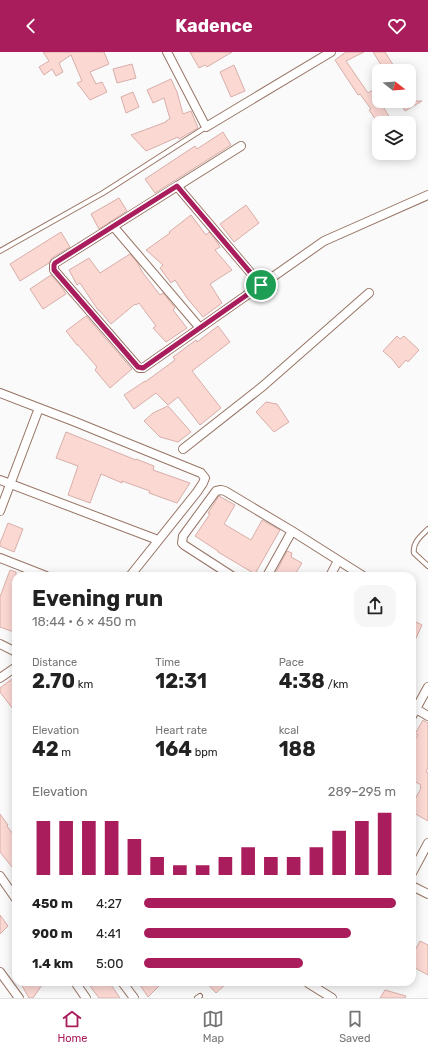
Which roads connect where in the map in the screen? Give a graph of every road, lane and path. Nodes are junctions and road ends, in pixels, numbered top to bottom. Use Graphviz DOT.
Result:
graph roads {
  1 [pos="166,52"];
  2 [pos="331,52"];
  3 [pos="206,127"];
  4 [pos="241,146"];
  5 [pos="177,186"];
  6 [pos="428,195"];
  7 [pos="113,226"];
  8 [pos="0,251"];
  9 [pos="261,285"];
  10 [pos="369,293"];
  11 [pos="200,328"];
  12 [pos="0,393"];
  13 [pos="39,408"];
  14 [pos="183,449"];
  15 [pos="0,480"];
  16 [pos="10,484"];
  17 [pos="0,511"];
  18 [pos="428,528"];
  19 [pos="292,531"];
  20 [pos="158,540"];
  21 [pos="0,558"];
  22 [pos="338,561"];
  23 [pos="428,566"];
  24 [pos="36,572"];
  25 [pos="133,572"];
  26 [pos="226,572"];
  27 [pos="270,572"];
  28 [pos="332,572"];
  29 [pos="356,572"];
  30 [pos="0,644"];
  31 [pos="12,650"];
  32 [pos="12,670"];
  33 [pos="0,678"];
  34 [pos="428,687"];
  35 [pos="416,709"];
  36 [pos="416,713"];
  37 [pos="428,716"];
  38 [pos="428,843"];
  39 [pos="416,866"];
  40 [pos="0,876"];
  41 [pos="3,885"];
  42 [pos="416,888"];
  43 [pos="428,894"];
  44 [pos="12,895"];
  45 [pos="0,972"];
  46 [pos="78,986"];
  47 [pos="125,986"];
  48 [pos="313,986"];
  49 [pos="19,998"];
  50 [pos="86,998"];
  51 [pos="134,998"];
  52 [pos="332,998"];
  1 -- 3 [label="street"];
  2 -- 3 [label="street"];
  3 -- 8 [label="lane"];
  4 -- 5 [label="street"];
  5 -- 7 [label="street"];
  5 -- 9 [label="street"];
  6 -- 9 [label="street"];
  7 -- 11 [label="street"];
  7 -- 11 [label="street"];
  9 -- 11 [label="street"];
  10 -- 14 [label="street"];
  12 -- 13 [label="street"];
  13 -- 16 [label="street"];
  13 -- 20 [label="street"];
  15 -- 16 [label="street"];
  16 -- 17 [label="street"];
  16 -- 20 [label="street"];
  18 -- 23 [label="lane"];
  19 -- 22 [label="street"];
  19 -- 26 [label="street"];
  19 -- 27 [label="street"];
  20 -- 25 [label="street"];
  21 -- 24 [label="street"];
  22 -- 28 [label="street"];
  22 -- 29 [label="street"];
  30 -- 31 [label="street"];
  32 -- 33 [label="street"];
  34 -- 35 [label="street"];
  36 -- 37 [label="street"];
  38 -- 39 [label="street"];
  40 -- 41 [label="street"];
  41 -- 44 [label="street"];
  42 -- 43 [label="street"];
  45 -- 49 [label="street"];
  46 -- 50 [label="street"];
  47 -- 51 [label="street"];
  48 -- 52 [label="street"];
}
